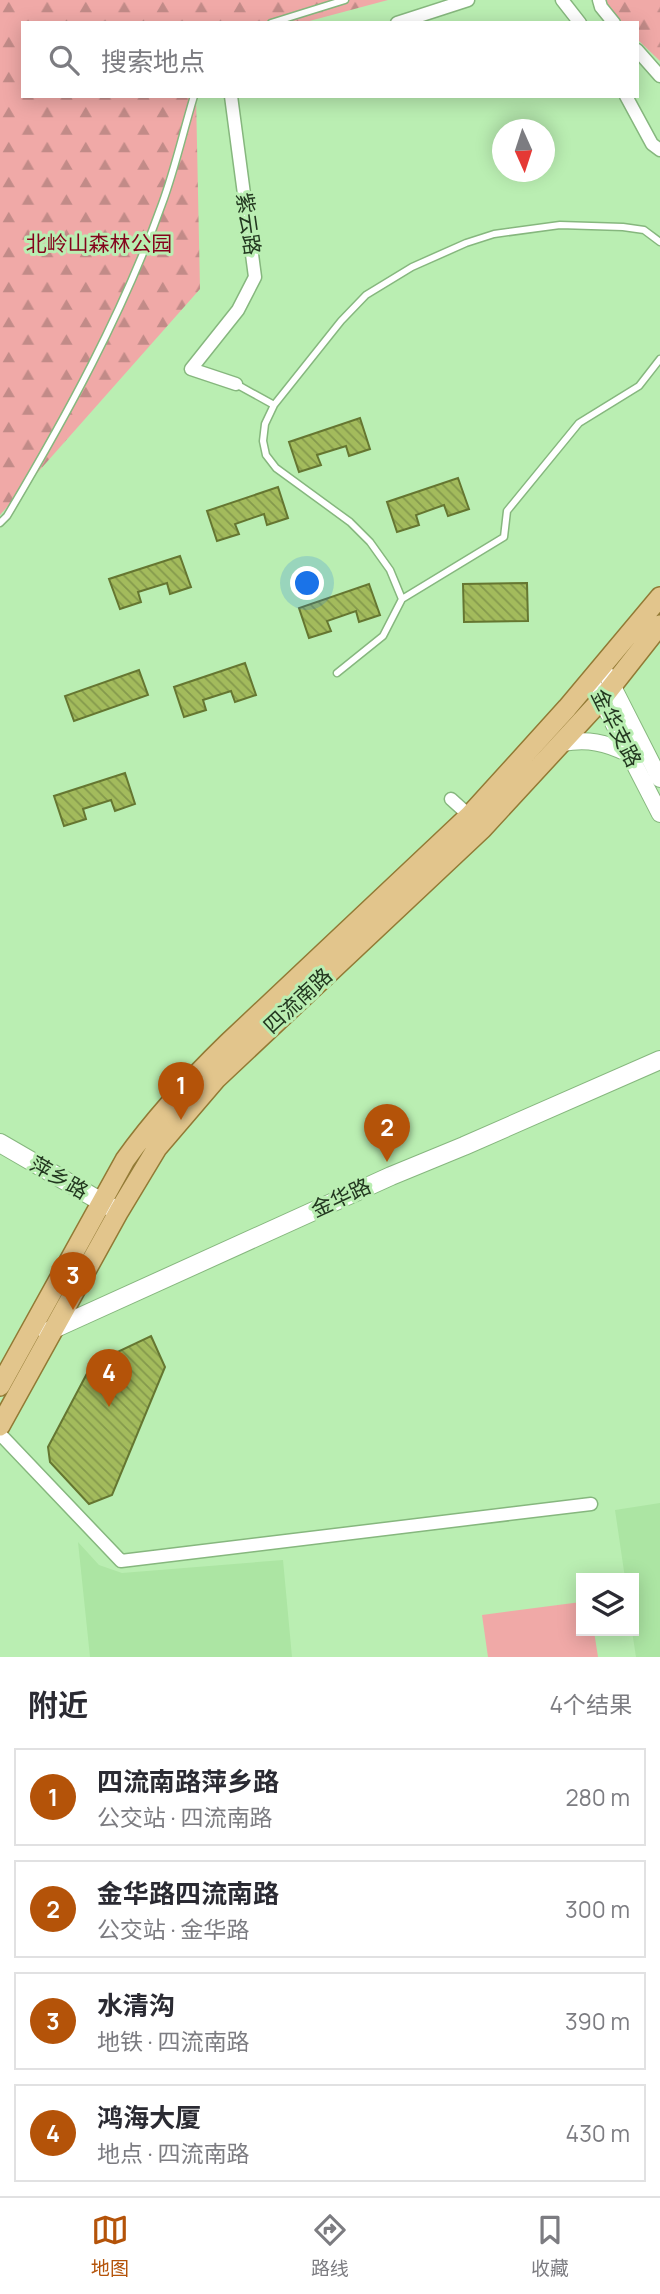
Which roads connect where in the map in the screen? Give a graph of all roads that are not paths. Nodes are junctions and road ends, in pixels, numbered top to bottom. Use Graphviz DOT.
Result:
graph roads {
  1 [pos="345,0"];
  2 [pos="468,0"];
  3 [pos="562,0"];
  4 [pos="598,2"];
  5 [pos="277,21"];
  6 [pos="403,21"];
  7 [pos="578,21"];
  8 [pos="612,21"];
  9 [pos="639,52"];
  10 [pos="660,76"];
  11 [pos="193,98"];
  12 [pos="231,98"];
  13 [pos="627,98"];
  14 [pos="660,150"];
  15 [pos="660,242"];
  16 [pos="660,359"];
  17 [pos="236,384"];
  18 [pos="274,405"];
  19 [pos="0,523"];
  20 [pos="660,597"];
  21 [pos="402,598"];
  22 [pos="660,625"];
  23 [pos="337,673"];
  24 [pos="596,673"];
  25 [pos="607,693"];
  26 [pos="562,743"];
  27 [pos="629,754"];
  28 [pos="660,779"];
  29 [pos="451,799"];
  30 [pos="660,814"];
  31 [pos="476,822"];
  32 [pos="660,1060"];
  33 [pos="0,1143"];
  34 [pos="111,1207"];
  35 [pos="54,1329"];
  36 [pos="25,1342"];
  37 [pos="0,1386"];
  38 [pos="3,1415"];
  39 [pos="0,1434"];
  40 [pos="591,1504"];
  1 -- 5 [label="lane"];
  2 -- 6 [label="street"];
  3 -- 7 [label="street"];
  4 -- 8 [label="street"];
  9 -- 10 [label="street"];
  11 -- 19 [label="lane"];
  12 -- 17 [label="street, 紫云路"];
  13 -- 14 [label="street"];
  15 -- 18 [label="lane"];
  16 -- 21 [label="lane"];
  17 -- 18 [label="lane"];
  18 -- 21 [label="lane"];
  20 -- 24 [label="main road, 四流南路"];
  21 -- 23 [label="lane"];
  22 -- 25 [label="main road, 四流南路"];
  24 -- 25 [label="street"];
  24 -- 31 [label="main road, 四流南路"];
  25 -- 26 [label="main road, 四流南路"];
  25 -- 27 [label="street, 金华支路"];
  25 -- 28 [label="street"];
  26 -- 27 [label="street"];
  26 -- 31 [label="main road, 四流南路"];
  27 -- 30 [label="street, 金华支路"];
  29 -- 31 [label="street"];
  31 -- 34 [label="main road, 四流南路"];
  32 -- 35 [label="main road, 金华路"];
  33 -- 34 [label="main road, 萍乡路"];
  34 -- 35 [label="main road, 四流南路"];
  34 -- 36 [label="main road, 四流南路"];
  35 -- 36 [label="main road, 金华路"];
  35 -- 38 [label="main road, 四流南路"];
  36 -- 37 [label="main road, 四流南路"];
  39 -- 40 [label="street"];
}
